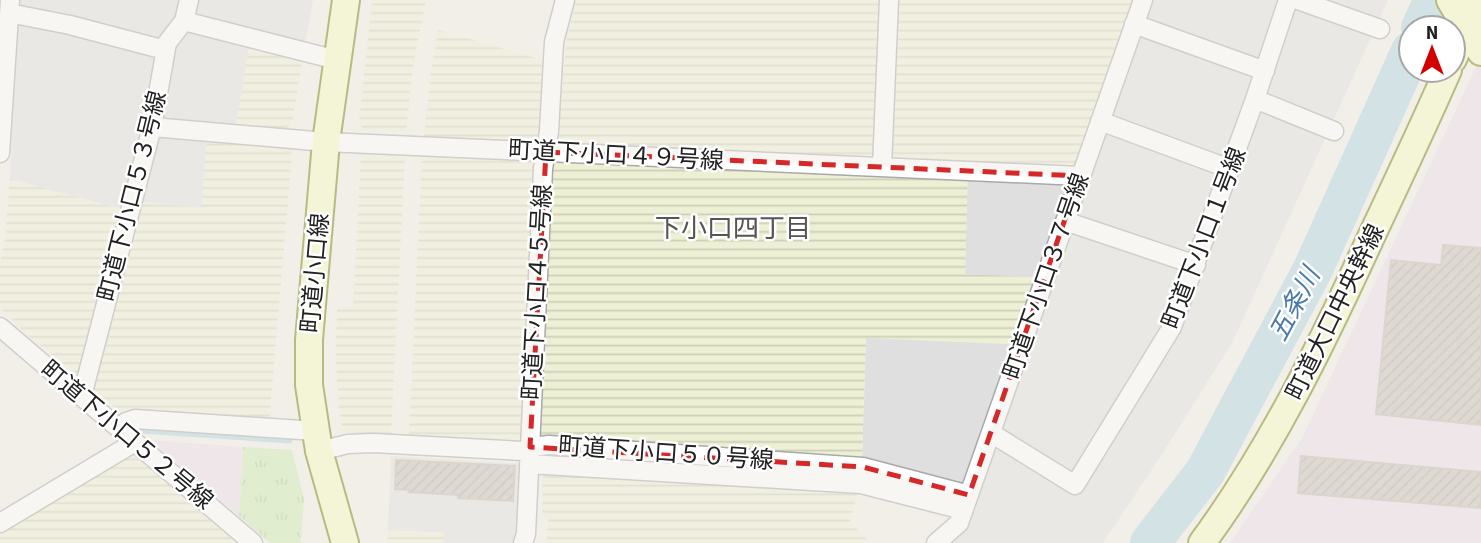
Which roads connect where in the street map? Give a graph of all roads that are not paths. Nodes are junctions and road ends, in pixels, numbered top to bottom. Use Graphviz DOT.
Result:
graph roads {
  1 [pos="189,0"];
  2 [pos="346,0"];
  3 [pos="565,0"];
  4 [pos="889,0"];
  5 [pos="1143,0"];
  6 [pos="1288,0"];
  7 [pos="1298,0"];
  8 [pos="10,7"];
  9 [pos="1463,9"];
  10 [pos="184,21"];
  11 [pos="1134,24"];
  12 [pos="1380,29"];
  13 [pos="165,50"];
  14 [pos="1481,52"];
  15 [pos="337,60"];
  16 [pos="1265,71"];
  17 [pos="1442,84"];
  18 [pos="1255,99"];
  19 [pos="1100,121"];
  20 [pos="152,127"];
  21 [pos="1334,131"];
  22 [pos="326,142"];
  23 [pos="546,152"];
  24 [pos="0,153"];
  25 [pos="882,167"];
  26 [pos="1230,169"];
  27 [pos="1080,176"];
  28 [pos="1065,222"];
  29 [pos="1196,265"];
  30 [pos="0,327"];
  31 [pos="82,396"];
  32 [pos="119,428"];
  33 [pos="991,433"];
  34 [pos="317,441"];
  35 [pos="135,442"];
  36 [pos="529,456"];
  37 [pos="966,503"];
  38 [pos="0,523"];
  39 [pos="253,543"];
  40 [pos="345,543"];
  41 [pos="523,543"];
  42 [pos="936,543"];
  43 [pos="1202,543"];
  1 -- 10 [label="street, 町道下小口５３号線"];
  2 -- 15 [label="street, 町道小口線"];
  3 -- 23 [label="street, 町道下小口４５号線"];
  4 -- 25 [label="street"];
  5 -- 11 [label="street, 町道下小口３７号線"];
  6 -- 16 [label="street, 町道下小口１号線"];
  7 -- 12 [label="street"];
  8 -- 13 [label="street"];
  8 -- 24 [label="street"];
  9 -- 14 [label="street"];
  10 -- 13 [label="street, 町道下小口５３号線"];
  10 -- 15 [label="street"];
  11 -- 16 [label="street"];
  11 -- 19 [label="street, 町道下小口３７号線"];
  13 -- 20 [label="street, 町道下小口５３号線"];
  15 -- 22 [label="street, 町道小口線"];
  16 -- 18 [label="street, 町道下小口１号線"];
  17 -- 43 [label="street, 町道大口中央幹線"];
  18 -- 21 [label="street"];
  18 -- 26 [label="street, 町道下小口１号線"];
  19 -- 26 [label="street"];
  19 -- 27 [label="street, 町道下小口３７号線"];
  20 -- 22 [label="street, 町道下小口４９号線"];
  20 -- 31 [label="street, 町道下小口５３号線"];
  22 -- 23 [label="street, 町道下小口４９号線"];
  22 -- 34 [label="street, 町道小口線"];
  23 -- 25 [label="street, 町道下小口４９号線"];
  23 -- 36 [label="street, 町道下小口４５号線"];
  25 -- 27 [label="street, 町道下小口４９号線"];
  26 -- 29 [label="street, 町道下小口１号線"];
  27 -- 28 [label="street, 町道下小口３７号線"];
  28 -- 29 [label="street"];
  28 -- 33 [label="street, 町道下小口３７号線"];
  29 -- 33 [label="street, 町道下小口１号線"];
  30 -- 31 [label="street, 町道下小口５２号線"];
  31 -- 32 [label="street, 町道下小口５２号線"];
  32 -- 34 [label="street, 町道下小口５０号線"];
  32 -- 35 [label="street, 町道下小口５２号線"];
  33 -- 37 [label="street, 町道下小口３７号線"];
  34 -- 36 [label="street, 町道下小口５０号線"];
  34 -- 40 [label="street, 町道小口線"];
  35 -- 38 [label="street"];
  35 -- 39 [label="street, 町道下小口５２号線"];
  36 -- 37 [label="street"];
  36 -- 37 [label="street, 町道下小口５０号線"];
  36 -- 41 [label="street, 町道下小口４５号線"];
  37 -- 42 [label="street, 町道下小口３７号線"];
}
